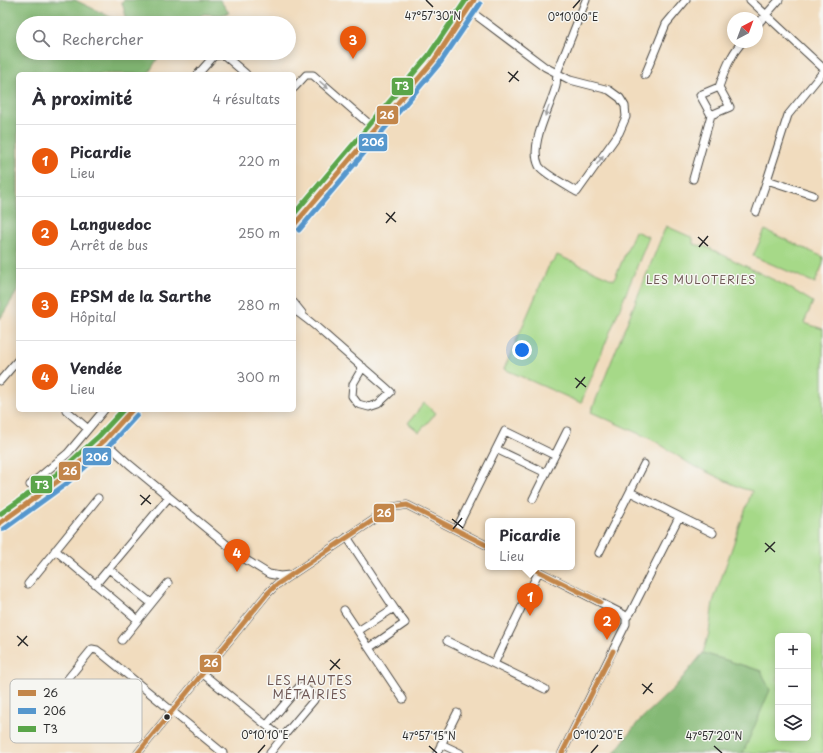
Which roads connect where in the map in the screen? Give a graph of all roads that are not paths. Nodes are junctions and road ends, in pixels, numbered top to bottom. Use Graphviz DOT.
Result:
graph roads {
  1 [pos="474,0"];
  2 [pos="586,0"];
  3 [pos="686,0"];
  4 [pos="750,0"];
  5 [pos="779,0"];
  6 [pos="766,15"];
  7 [pos="477,16"];
  8 [pos="763,18"];
  9 [pos="736,48"];
  10 [pos="210,60"];
  11 [pos="230,60"];
  12 [pos="823,68"];
  13 [pos="200,72"];
  14 [pos="244,72"];
  15 [pos="823,72"];
  16 [pos="556,73"];
  17 [pos="646,76"];
  18 [pos="296,86"];
  19 [pos="719,87"];
  20 [pos="711,115"];
  21 [pos="376,130"];
  22 [pos="693,179"];
  23 [pos="767,180"];
  24 [pos="813,195"];
  25 [pos="756,212"];
  26 [pos="296,222"];
  27 [pos="296,306"];
  28 [pos="296,311"];
  29 [pos="306,318"];
  30 [pos="16,362"];
  31 [pos="363,367"];
  32 [pos="0,381"];
  33 [pos="68,412"];
  34 [pos="102,412"];
  35 [pos="130,412"];
  36 [pos="88,429"];
  37 [pos="567,431"];
  38 [pos="104,441"];
  39 [pos="496,448"];
  40 [pos="554,455"];
  41 [pos="644,464"];
  42 [pos="546,473"];
  43 [pos="30,485"];
  44 [pos="630,492"];
  45 [pos="169,497"];
  46 [pos="98,498"];
  47 [pos="533,499"];
  48 [pos="679,517"];
  49 [pos="0,523"];
  50 [pos="456,530"];
  51 [pos="713,533"];
  52 [pos="347,537"];
  53 [pos="485,544"];
  54 [pos="55,550"];
  55 [pos="599,553"];
  56 [pos="109,569"];
  57 [pos="539,571"];
  58 [pos="294,574"];
  59 [pos="168,583"];
  60 [pos="28,584"];
  61 [pos="96,584"];
  62 [pos="151,603"];
  63 [pos="394,608"];
  64 [pos="344,610"];
  65 [pos="626,618"];
  66 [pos="138,620"];
  67 [pos="358,631"];
  68 [pos="122,640"];
  69 [pos="446,641"];
  70 [pos="369,648"];
  71 [pos="494,664"];
  72 [pos="203,674"];
  73 [pos="67,679"];
  74 [pos="133,679"];
  75 [pos="142,686"];
  76 [pos="545,689"];
  77 [pos="403,699"];
  78 [pos="173,711"];
  79 [pos="457,713"];
  80 [pos="266,725"];
  81 [pos="282,738"];
  82 [pos="441,744"];
  83 [pos="138,753"];
  84 [pos="223,753"];
  85 [pos="270,753"];
  86 [pos="437,753"];
  87 [pos="458,753"];
  88 [pos="562,753"];
  1 -- 21 [label="street"];
  2 -- 16 [label="street"];
  3 -- 17 [label="street"];
  4 -- 6 [label="street"];
  5 -- 6 [label="street"];
  6 -- 8 [label="street"];
  6 -- 12 [label="street"];
  7 -- 16 [label="street"];
  9 -- 19 [label="street"];
  10 -- 13 [label="street"];
  11 -- 14 [label="street"];
  15 -- 23 [label="street"];
  16 -- 16 [label="street, one-way"];
  18 -- 21 [label="street, one-way"];
  19 -- 20 [label="street"];
  19 -- 20 [label="street"];
  20 -- 22 [label="street"];
  21 -- 26 [label="street"];
  23 -- 24 [label="street"];
  23 -- 25 [label="street"];
  27 -- 29 [label="street"];
  28 -- 29 [label="street"];
  29 -- 31 [label="street"];
  30 -- 32 [label="street"];
  31 -- 31 [label="street"];
  33 -- 36 [label="street"];
  34 -- 36 [label="street"];
  35 -- 38 [label="street"];
  36 -- 43 [label="street"];
  37 -- 40 [label="street"];
  38 -- 45 [label="street"];
  38 -- 49 [label="street"];
  39 -- 40 [label="street"];
  39 -- 42 [label="street"];
  39 -- 50 [label="street"];
  40 -- 42 [label="street"];
  41 -- 44 [label="street"];
  42 -- 47 [label="street"];
  44 -- 48 [label="street"];
  44 -- 55 [label="street"];
  45 -- 56 [label="street"];
  45 -- 58 [label="street"];
  46 -- 54 [label="street"];
  48 -- 51 [label="street"];
  48 -- 65 [label="street"];
  50 -- 52 [label="street"];
  50 -- 53 [label="street"];
  52 -- 58 [label="street"];
  52 -- 63 [label="street"];
  54 -- 60 [label="street"];
  54 -- 61 [label="street"];
  56 -- 61 [label="street"];
  56 -- 62 [label="street"];
  57 -- 65 [label="street"];
  57 -- 71 [label="street"];
  58 -- 72 [label="street"];
  59 -- 62 [label="street"];
  61 -- 66 [label="street"];
  62 -- 66 [label="street"];
  63 -- 67 [label="street"];
  63 -- 70 [label="street"];
  64 -- 67 [label="street"];
  65 -- 88 [label="street"];
  66 -- 68 [label="street"];
  67 -- 70 [label="street"];
  69 -- 71 [label="street"];
  70 -- 77 [label="street"];
  71 -- 76 [label="street"];
  72 -- 78 [label="street"];
  72 -- 80 [label="street"];
  73 -- 74 [label="street"];
  75 -- 78 [label="street"];
  78 -- 83 [label="street"];
  78 -- 84 [label="street"];
  79 -- 82 [label="street"];
  80 -- 81 [label="street"];
  80 -- 81 [label="street"];
  81 -- 85 [label="street"];
  82 -- 86 [label="street"];
  82 -- 87 [label="street"];
}
